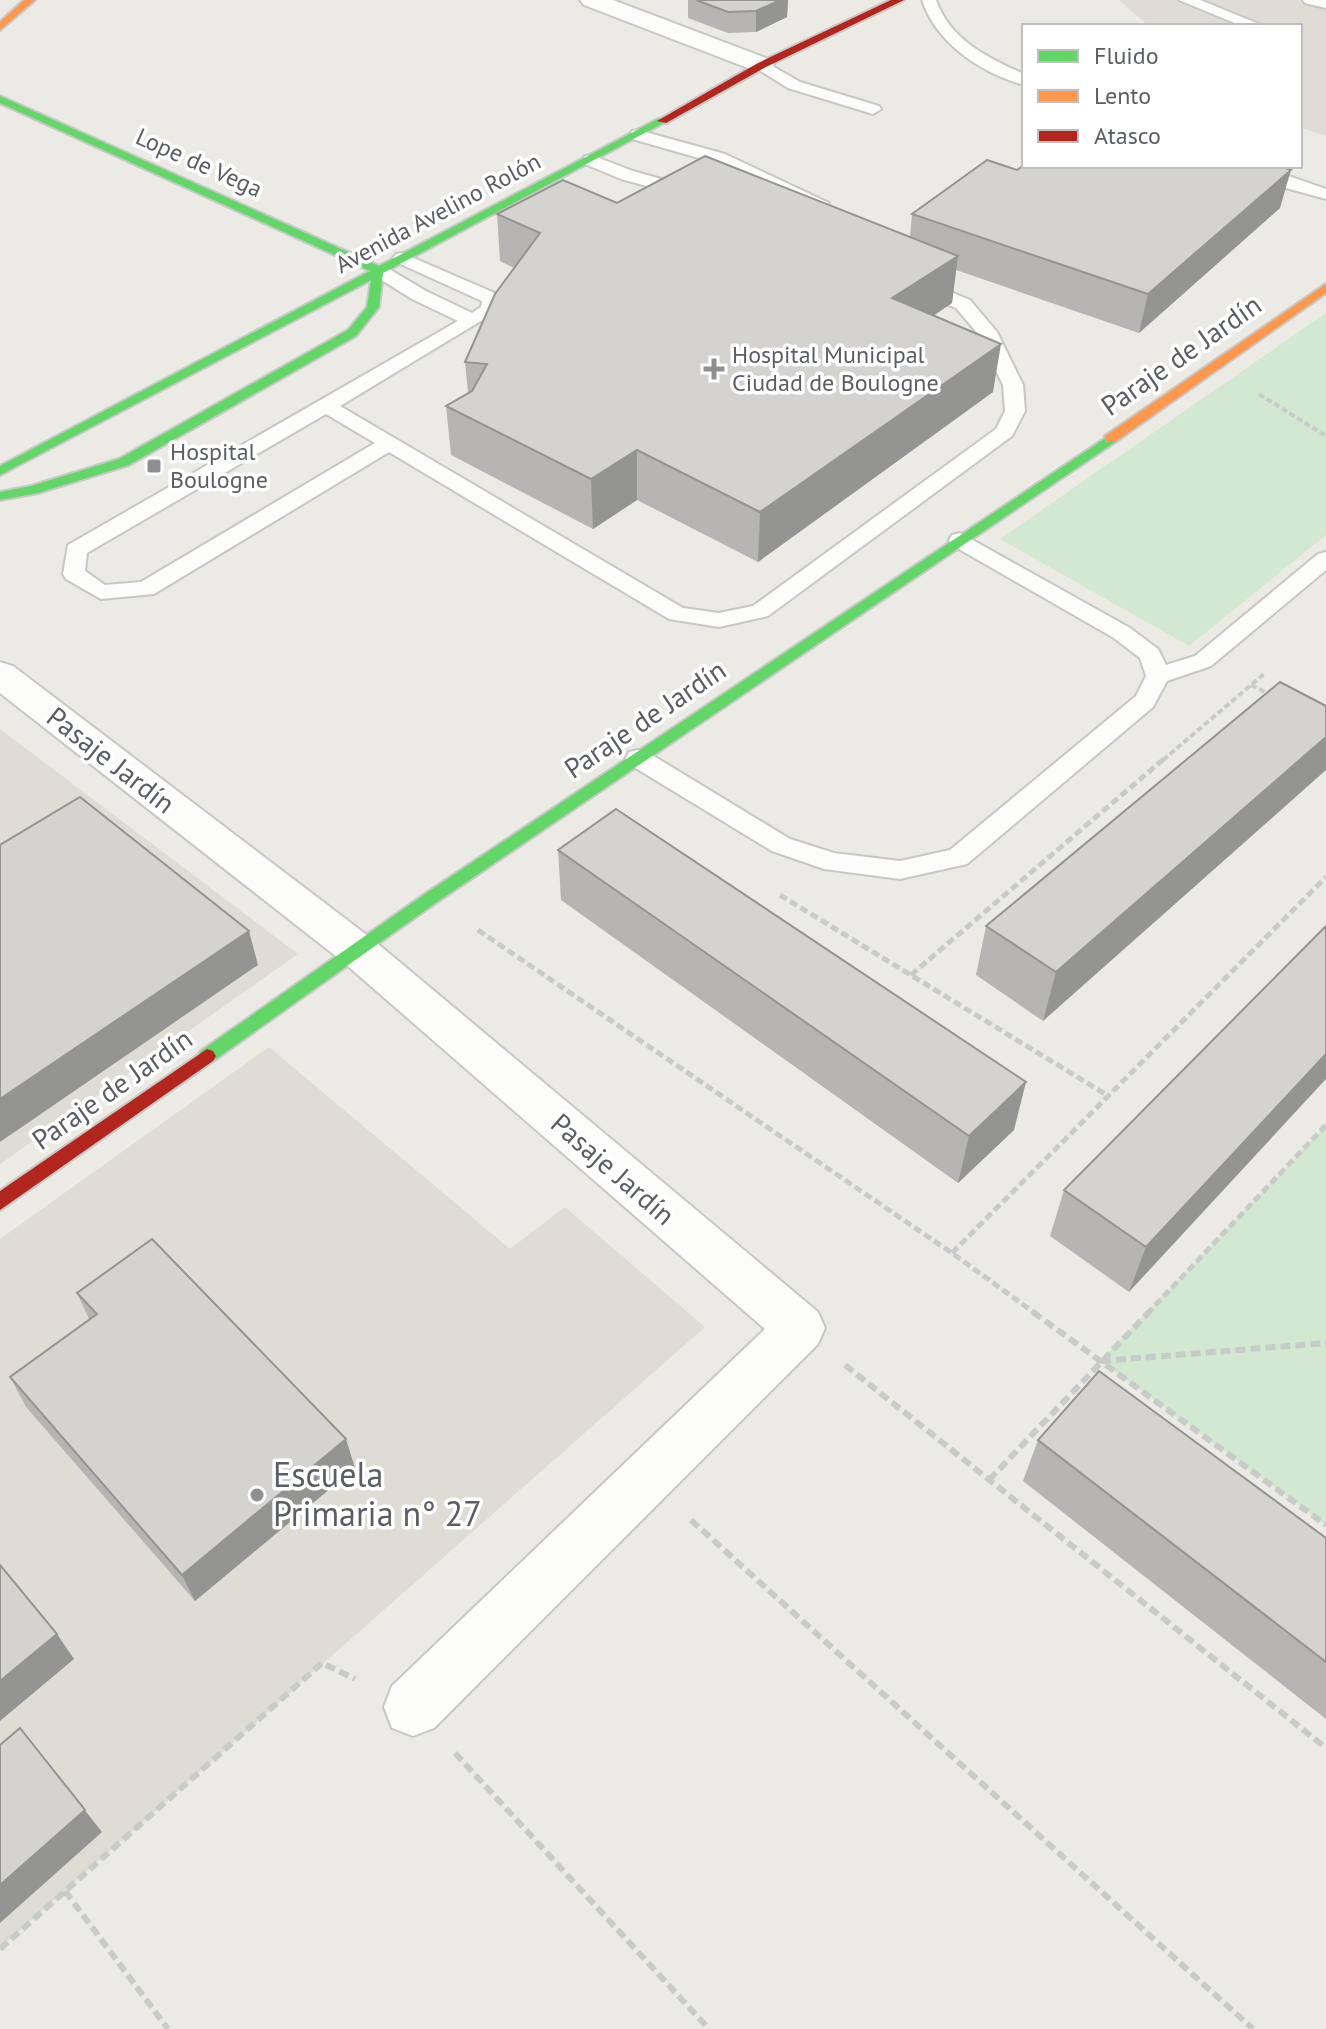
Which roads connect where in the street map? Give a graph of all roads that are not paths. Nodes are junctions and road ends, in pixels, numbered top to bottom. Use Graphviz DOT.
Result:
graph roads {
  1 [pos="30,0"];
  2 [pos="592,0"];
  3 [pos="899,0"];
  4 [pos="929,0"];
  5 [pos="1186,0"];
  6 [pos="1310,0"];
  7 [pos="1326,4"];
  8 [pos="1251,24"];
  9 [pos="0,27"];
  10 [pos="762,65"];
  11 [pos="1022,79"];
  12 [pos="0,99"];
  13 [pos="873,109"];
  14 [pos="638,135"];
  15 [pos="591,160"];
  16 [pos="1250,168"];
  17 [pos="1326,194"];
  18 [pos="715,204"];
  19 [pos="834,209"];
  20 [pos="402,258"];
  21 [pos="378,270"];
  22 [pos="898,278"];
  23 [pos="1326,288"];
  24 [pos="472,320"];
  25 [pos="326,406"];
  26 [pos="390,443"];
  27 [pos="0,471"];
  28 [pos="0,496"];
  29 [pos="960,540"];
  30 [pos="1326,559"];
  31 [pos="0,674"];
  32 [pos="1158,676"];
  33 [pos="638,758"];
  34 [pos="357,950"];
  35 [pos="0,1202"];
  36 [pos="413,1707"];
  1 -- 9 [label="street"];
  2 -- 10 [label="street"];
  3 -- 10 [label="street, Avenida Avelino Rolón"];
  4 -- 11 [label="lane"];
  5 -- 8 [label="lane"];
  6 -- 7 [label="lane"];
  10 -- 13 [label="lane"];
  10 -- 14 [label="street, Avenida Avelino Rolón"];
  12 -- 21 [label="street, Lope de Vega"];
  14 -- 15 [label="street, Avenida Avelino Rolón"];
  14 -- 19 [label="lane"];
  15 -- 18 [label="lane"];
  15 -- 20 [label="street, Avenida Avelino Rolón"];
  16 -- 17 [label="lane"];
  20 -- 21 [label="street, Avenida Avelino Rolón"];
  20 -- 24 [label="lane"];
  21 -- 24 [label="lane"];
  21 -- 27 [label="street, Avenida Avelino Rolón"];
  21 -- 28 [label="street"];
  22 -- 26 [label="lane"];
  23 -- 29 [label="street, Paraje de Jardín"];
  24 -- 25 [label="lane"];
  25 -- 26 [label="lane"];
  25 -- 26 [label="lane"];
  29 -- 32 [label="lane"];
  29 -- 33 [label="street, Paraje de Jardín"];
  30 -- 32 [label="lane"];
  31 -- 34 [label="street, Pasaje Jardín"];
  32 -- 33 [label="lane"];
  33 -- 34 [label="street, Paraje de Jardín"];
  34 -- 35 [label="street, Paraje de Jardín"];
  34 -- 36 [label="street, Pasaje Jardín"];
}
